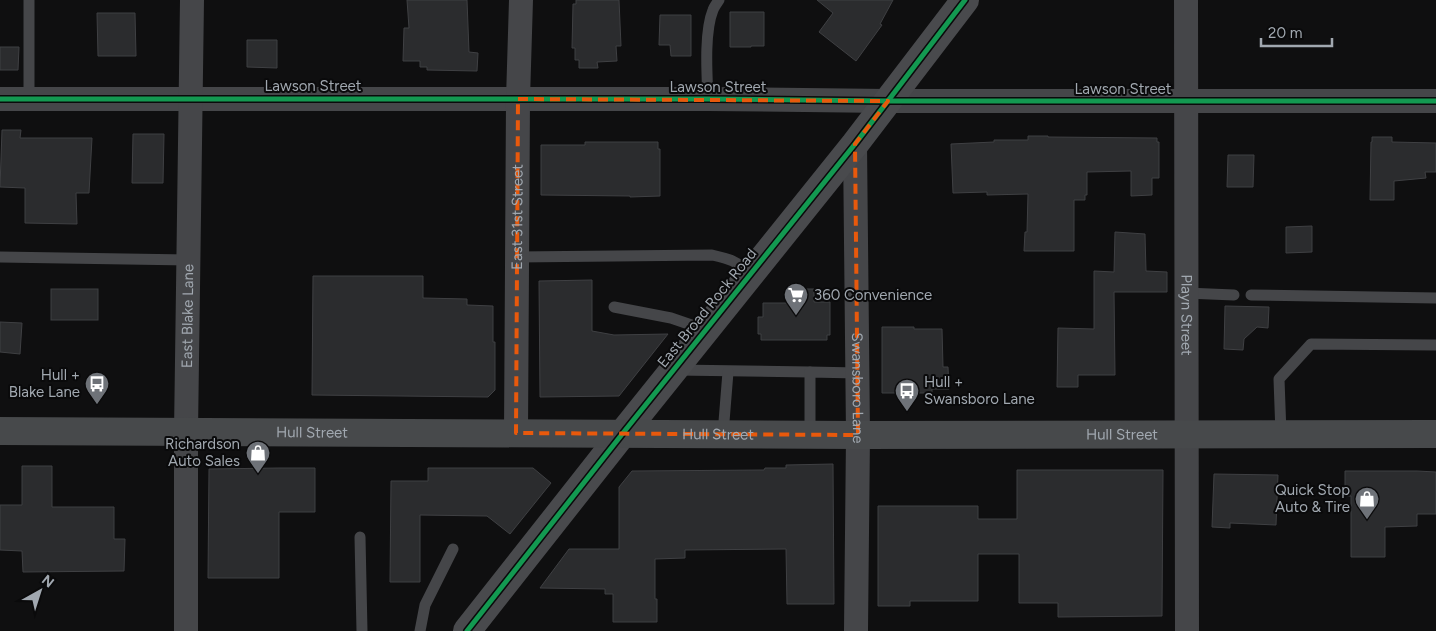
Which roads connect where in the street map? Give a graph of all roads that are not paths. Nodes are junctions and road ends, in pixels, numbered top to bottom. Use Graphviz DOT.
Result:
graph roads {
  1 [pos="29,0"];
  2 [pos="192,0"];
  3 [pos="521,0"];
  4 [pos="719,0"];
  5 [pos="965,0"];
  6 [pos="1186,0"];
  7 [pos="0,98"];
  8 [pos="29,99"];
  9 [pos="191,99"];
  10 [pos="518,99"];
  11 [pos="708,99"];
  12 [pos="888,101"];
  13 [pos="1436,101"];
  14 [pos="1186,102"];
  15 [pos="855,144"];
  16 [pos="517,257"];
  17 [pos="0,258"];
  18 [pos="189,260"];
  19 [pos="750,274"];
  20 [pos="1186,293"];
  21 [pos="1234,295"];
  22 [pos="1250,295"];
  23 [pos="1436,298"];
  24 [pos="614,307"];
  25 [pos="706,330"];
  26 [pos="1436,345"];
  27 [pos="674,370"];
  28 [pos="728,372"];
  29 [pos="810,372"];
  30 [pos="857,373"];
  31 [pos="0,431"];
  32 [pos="186,432"];
  33 [pos="516,433"];
  34 [pos="623,433"];
  35 [pos="723,434"];
  36 [pos="1186,434"];
  37 [pos="1281,434"];
  38 [pos="1436,434"];
  39 [pos="810,435"];
  40 [pos="858,435"];
  41 [pos="360,537"];
  42 [pos="453,549"];
  43 [pos="186,631"];
  44 [pos="362,631"];
  45 [pos="420,631"];
  46 [pos="467,631"];
  47 [pos="856,631"];
  48 [pos="1187,631"];
  1 -- 8 [label="lane"];
  2 -- 9 [label="street, East Blake Lane"];
  3 -- 10 [label="street, East 31st Street"];
  4 -- 11 [label="lane"];
  5 -- 12 [label="main road, East Broad Rock Road"];
  6 -- 14 [label="street, Playn Street"];
  7 -- 8 [label="street, Lawson Street"];
  8 -- 9 [label="street, Lawson Street"];
  9 -- 10 [label="street, Lawson Street"];
  9 -- 18 [label="street, East Blake Lane"];
  10 -- 11 [label="street, Lawson Street"];
  10 -- 16 [label="street, East 31st Street"];
  11 -- 12 [label="street, Lawson Street"];
  12 -- 14 [label="street, Lawson Street"];
  12 -- 15 [label="main road, East Broad Rock Road"];
  13 -- 14 [label="street, Lawson Street"];
  14 -- 20 [label="street, Playn Street"];
  15 -- 19 [label="main road, East Broad Rock Road"];
  15 -- 30 [label="street, Swansboro Lane"];
  16 -- 19 [label="lane"];
  16 -- 33 [label="street, East 31st Street"];
  17 -- 18 [label="lane"];
  18 -- 32 [label="street, East Blake Lane"];
  19 -- 25 [label="main road, East Broad Rock Road"];
  20 -- 21 [label="lane"];
  20 -- 36 [label="street, Playn Street"];
  22 -- 23 [label="lane"];
  24 -- 25 [label="lane"];
  25 -- 27 [label="main road, East Broad Rock Road"];
  26 -- 37 [label="lane"];
  27 -- 28 [label="lane"];
  27 -- 34 [label="main road, East Broad Rock Road"];
  28 -- 29 [label="lane"];
  28 -- 35 [label="lane"];
  29 -- 30 [label="lane"];
  29 -- 39 [label="lane"];
  30 -- 40 [label="street, Swansboro Lane"];
  31 -- 32 [label="main road, Hull Street"];
  32 -- 33 [label="main road, Hull Street"];
  32 -- 43 [label="street, East Blake Lane"];
  33 -- 34 [label="main road, Hull Street"];
  34 -- 35 [label="main road, Hull Street"];
  34 -- 46 [label="main road, East Broad Rock Road"];
  35 -- 39 [label="main road, Hull Street"];
  36 -- 37 [label="main road, Hull Street"];
  36 -- 40 [label="main road, Hull Street"];
  36 -- 48 [label="street, Playn Street"];
  37 -- 38 [label="main road, Hull Street"];
  39 -- 40 [label="main road, Hull Street"];
  40 -- 47 [label="street, Swansboro Lane"];
  41 -- 44 [label="lane"];
  42 -- 45 [label="lane"];
}
